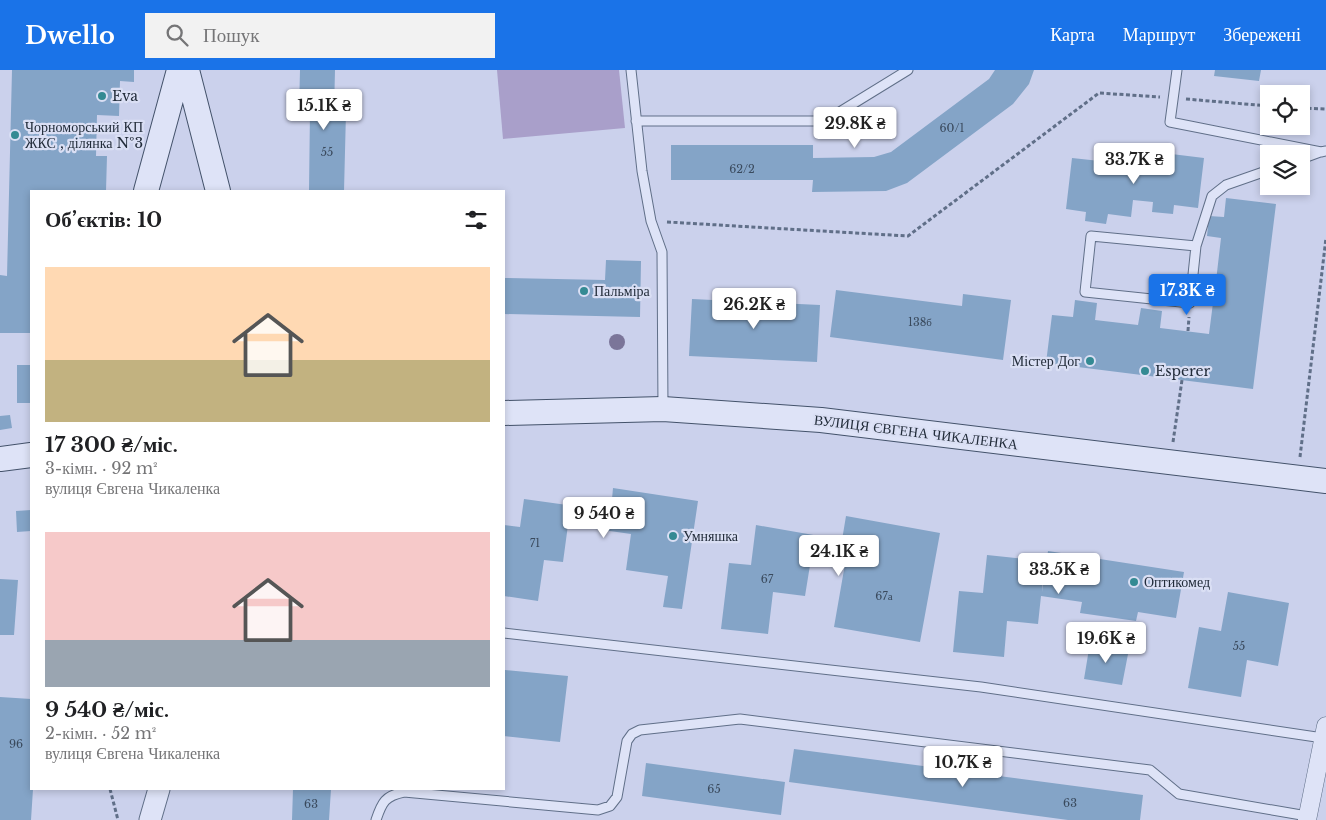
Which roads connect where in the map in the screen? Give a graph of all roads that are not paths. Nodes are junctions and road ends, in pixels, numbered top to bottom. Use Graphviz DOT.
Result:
graph roads {
  1 [pos="179,70"];
  2 [pos="187,70"];
  3 [pos="631,70"];
  4 [pos="908,70"];
  5 [pos="1177,70"];
  6 [pos="636,122"];
  7 [pos="1324,151"];
  8 [pos="1310,156"];
  9 [pos="1260,173"];
  10 [pos="146,190"];
  11 [pos="218,190"];
  12 [pos="1196,246"];
  13 [pos="663,409"];
  14 [pos="505,413"];
  15 [pos="30,455"];
  16 [pos="0,459"];
  17 [pos="1326,481"];
  18 [pos="505,633"];
  19 [pos="1325,732"];
  20 [pos="142,790"];
  21 [pos="159,790"];
  22 [pos="1307,818"];
  23 [pos="149,820"];
  24 [pos="376,820"];
  1 -- 10 [label="main road"];
  2 -- 11 [label="main road"];
  3 -- 6 [label="lane"];
  4 -- 6 [label="lane"];
  5 -- 7 [label="lane"];
  6 -- 13 [label="lane"];
  7 -- 8 [label="lane"];
  9 -- 12 [label="lane"];
  12 -- 12 [label="lane"];
  13 -- 14 [label="main road, ВУЛИЦЯ ЄВГЕНА ЧИКАЛЕНКА"];
  13 -- 17 [label="main road, ВУЛИЦЯ ЄВГЕНА ЧИКАЛЕНКА"];
  15 -- 16 [label="main road"];
  18 -- 19 [label="lane"];
  19 -- 22 [label="street"];
  20 -- 23 [label="street"];
  21 -- 23 [label="street"];
  22 -- 24 [label="lane"];
}
